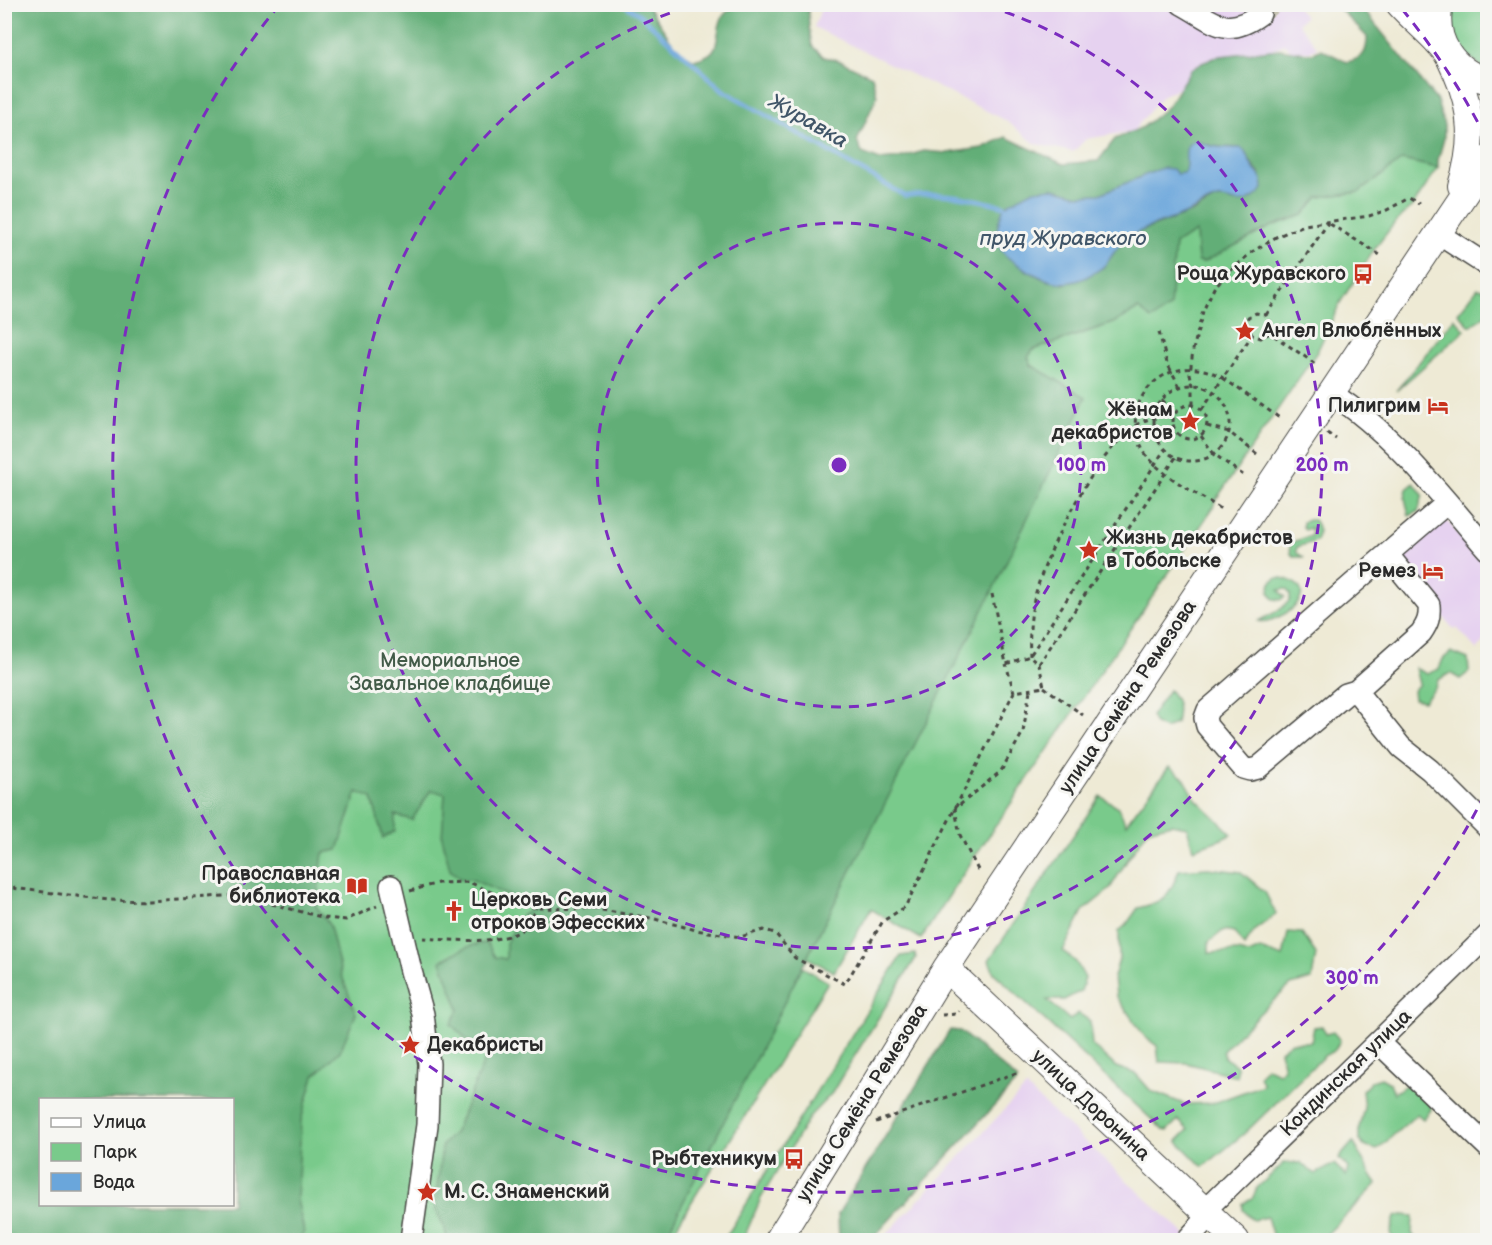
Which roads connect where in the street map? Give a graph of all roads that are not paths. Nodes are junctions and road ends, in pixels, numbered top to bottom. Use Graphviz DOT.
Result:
graph roads {
  1 [pos="1182,4"];
  2 [pos="1399,4"];
  3 [pos="1440,4"];
  4 [pos="1260,14"];
  5 [pos="1446,52"];
  6 [pos="1488,81"];
  7 [pos="1488,159"];
  8 [pos="1442,226"];
  9 [pos="1488,266"];
  10 [pos="1331,393"];
  11 [pos="1447,503"];
  12 [pos="1488,550"];
  13 [pos="1388,554"];
  14 [pos="1356,691"];
  15 [pos="1488,828"];
  16 [pos="393,892"];
  17 [pos="1488,935"];
  18 [pos="946,968"];
  19 [pos="1378,1042"];
  20 [pos="1488,1147"];
  21 [pos="1207,1214"];
  22 [pos="411,1240"];
  23 [pos="778,1240"];
  24 [pos="1187,1240"];
  25 [pos="1236,1240"];
  1 -- 4 [label="street"];
  2 -- 5 [label="main road"];
  3 -- 5 [label="main road"];
  5 -- 6 [label="main road"];
  5 -- 8 [label="main road"];
  7 -- 8 [label="main road, улица Семёна Ремезова"];
  8 -- 9 [label="street"];
  8 -- 10 [label="main road, улица Семёна Ремезова"];
  10 -- 11 [label="street"];
  10 -- 18 [label="main road, улица Семёна Ремезова"];
  11 -- 12 [label="street"];
  11 -- 13 [label="street"];
  13 -- 14 [label="street"];
  13 -- 14 [label="street"];
  14 -- 15 [label="street"];
  16 -- 22 [label="street"];
  17 -- 19 [label="street, Кондинская улица"];
  18 -- 21 [label="main road, улица Доронина"];
  18 -- 23 [label="main road, улица Семёна Ремезова"];
  19 -- 20 [label="street"];
  19 -- 21 [label="street, Кондинская улица"];
  21 -- 24 [label="street, Кондинская улица"];
  21 -- 25 [label="main road, улица Доронина"];
}
